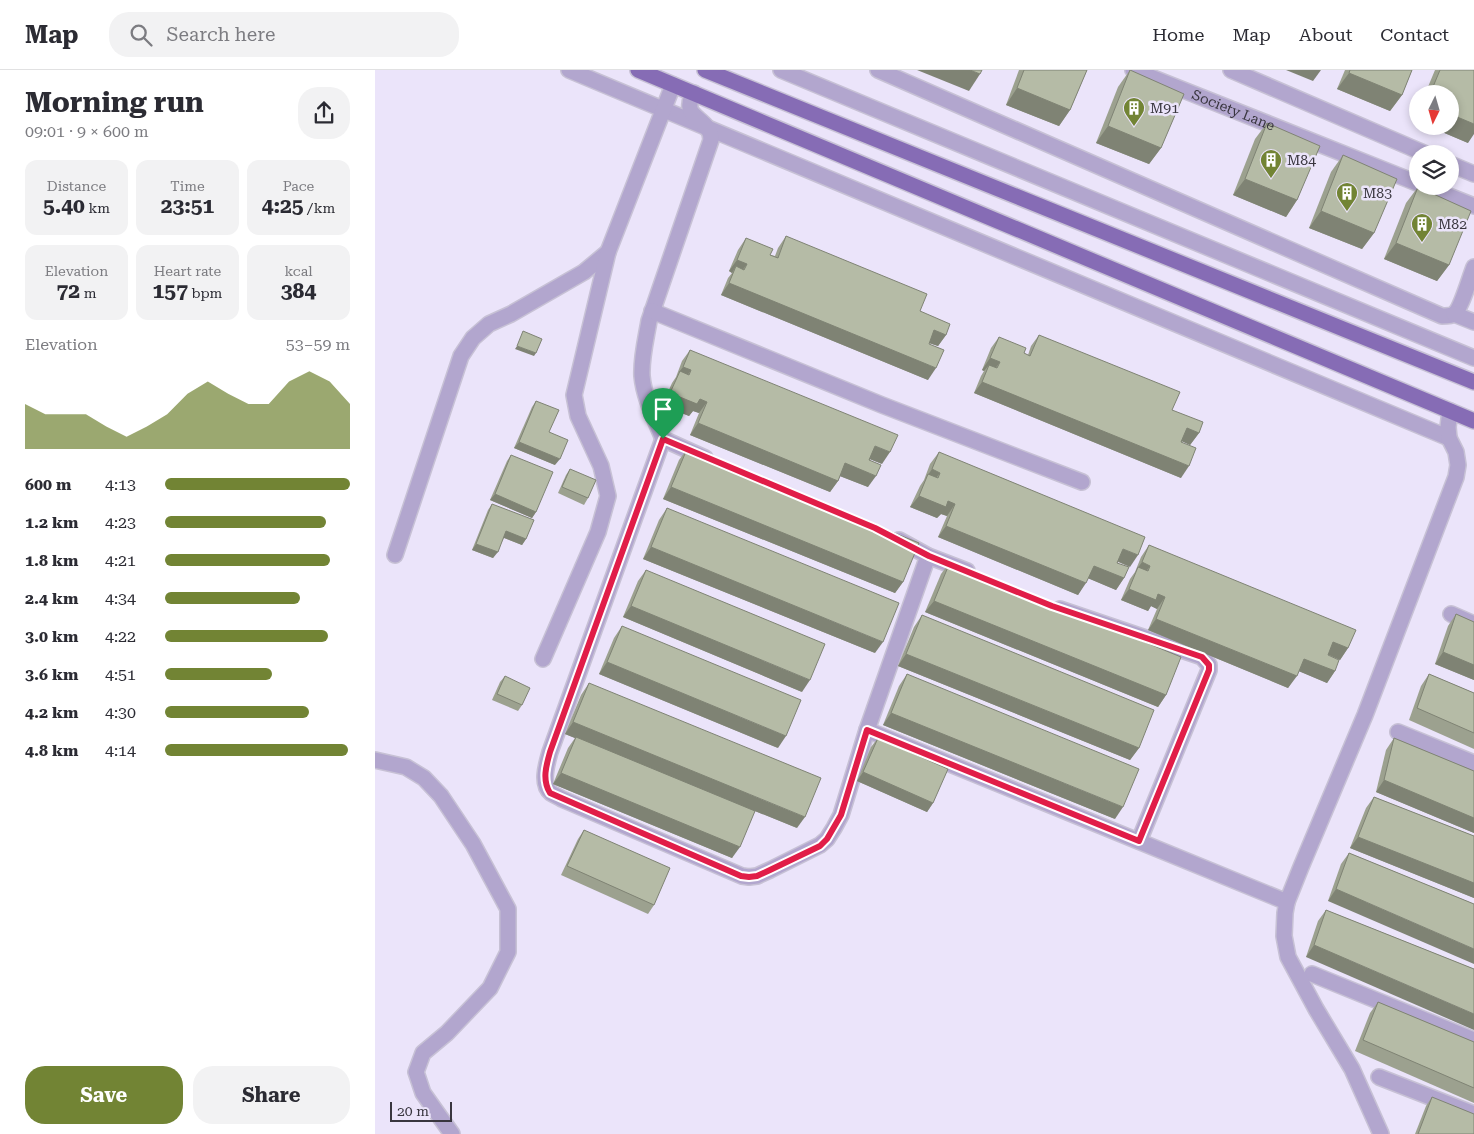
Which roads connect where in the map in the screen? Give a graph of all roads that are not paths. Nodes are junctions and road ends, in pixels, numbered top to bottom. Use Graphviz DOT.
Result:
graph roads {
  1 [pos="569,70"];
  2 [pos="638,70"];
  3 [pos="705,70"];
  4 [pos="781,70"];
  5 [pos="878,70"];
  6 [pos="1133,70"];
  7 [pos="1231,70"];
  8 [pos="673,85"];
  9 [pos="694,93"];
  10 [pos="664,109"];
  11 [pos="708,128"];
  12 [pos="1409,147"];
  13 [pos="1459,168"];
  14 [pos="1474,174"];
  15 [pos="1409,181"];
  16 [pos="1446,195"];
  17 [pos="1474,206"];
  18 [pos="608,252"];
  19 [pos="1474,267"];
  20 [pos="652,311"];
  21 [pos="1454,314"];
  22 [pos="1474,322"];
  23 [pos="1474,358"];
  24 [pos="1474,382"];
  25 [pos="1450,411"];
  26 [pos="1474,421"];
  27 [pos="1449,438"];
  28 [pos="663,439"];
  29 [pos="722,464"];
  30 [pos="1082,482"];
  31 [pos="884,533"];
  32 [pos="395,555"];
  33 [pos="929,556"];
  34 [pos="981,577"];
  35 [pos="1043,602"];
  36 [pos="1451,614"];
  37 [pos="1474,624"];
  38 [pos="543,659"];
  39 [pos="867,730"];
  40 [pos="1398,732"];
  41 [pos="375,760"];
  42 [pos="1474,763"];
  43 [pos="1139,841"];
  44 [pos="1287,902"];
  45 [pos="1312,974"];
  46 [pos="1474,1040"];
  47 [pos="1379,1077"];
  48 [pos="1474,1114"];
  49 [pos="452,1134"];
  50 [pos="1381,1134"];
  1 -- 10 [label="street"];
  2 -- 8 [label="main road"];
  3 -- 24 [label="main road"];
  4 -- 23 [label="street"];
  5 -- 21 [label="street"];
  6 -- 15 [label="street, Society Lane"];
  7 -- 12 [label="street"];
  8 -- 9 [label="main road"];
  8 -- 10 [label="street"];
  9 -- 11 [label="street"];
  9 -- 25 [label="main road"];
  10 -- 11 [label="street"];
  10 -- 18 [label="street"];
  11 -- 20 [label="street"];
  11 -- 27 [label="street"];
  13 -- 14 [label="street"];
  16 -- 17 [label="street"];
  18 -- 32 [label="street"];
  18 -- 38 [label="street"];
  19 -- 21 [label="street"];
  20 -- 28 [label="street"];
  20 -- 30 [label="street"];
  21 -- 22 [label="street"];
  25 -- 26 [label="main road"];
  25 -- 27 [label="street"];
  27 -- 44 [label="street"];
  28 -- 29 [label="street"];
  28 -- 39 [label="street"];
  31 -- 33 [label="street"];
  33 -- 34 [label="street"];
  33 -- 39 [label="street"];
  35 -- 43 [label="street"];
  36 -- 37 [label="street"];
  39 -- 43 [label="street"];
  40 -- 42 [label="street"];
  41 -- 49 [label="street"];
  43 -- 44 [label="street"];
  44 -- 50 [label="street"];
  45 -- 46 [label="street"];
  47 -- 48 [label="street"];
}
